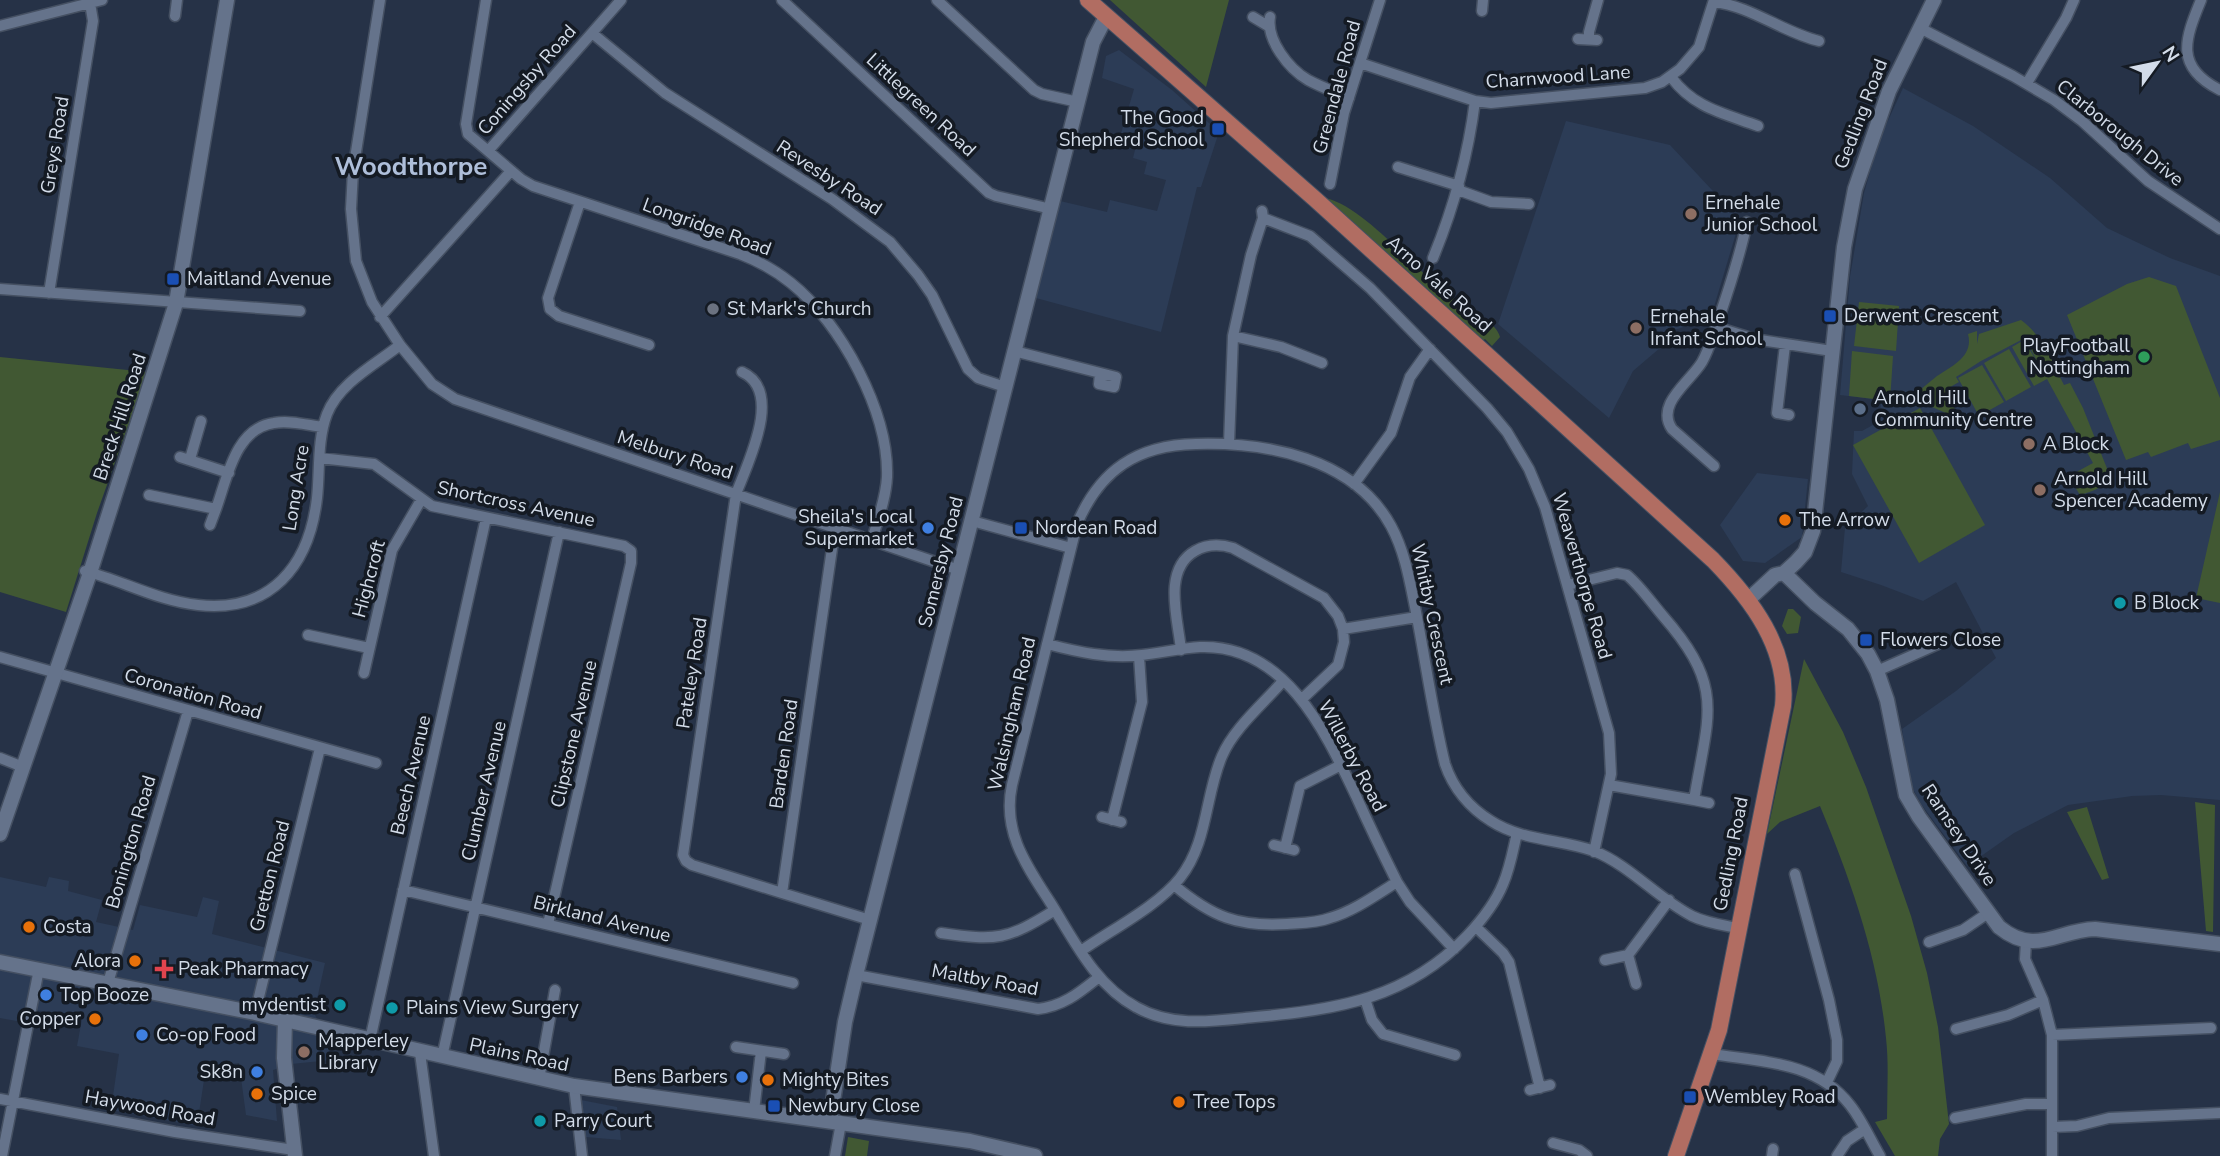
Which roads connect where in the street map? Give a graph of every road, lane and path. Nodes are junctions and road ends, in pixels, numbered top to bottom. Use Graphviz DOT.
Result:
graph roads {
  1 [pos="102,0"];
  2 [pos="177,0"];
  3 [pos="227,0"];
  4 [pos="380,0"];
  5 [pos="485,0"];
  6 [pos="621,0"];
  7 [pos="782,0"];
  8 [pos="937,0"];
  9 [pos="1088,0"];
  10 [pos="1366,0"];
  11 [pos="1598,0"];
  12 [pos="1934,0"];
  13 [pos="2074,0"];
  14 [pos="2201,0"];
  15 [pos="1714,1"];
  16 [pos="1379,2"];
  17 [pos="90,3"];
  18 [pos="175,16"];
  19 [pos="1106,17"];
  20 [pos="1253,17"];
  21 [pos="0,26"];
  22 [pos="1920,29"];
  23 [pos="592,33"];
  24 [pos="1588,39"];
  25 [pos="1819,41"];
  26 [pos="1360,64"];
  27 [pos="1671,77"];
  28 [pos="2027,83"];
  29 [pos="2220,90"];
  30 [pos="1349,98"];
  31 [pos="1475,101"];
  32 [pos="1078,102"];
  33 [pos="1757,126"];
  34 [pos="488,151"];
  35 [pos="511,171"];
  36 [pos="1334,177"];
  37 [pos="1404,182"];
  38 [pos="1458,188"];
  39 [pos="580,202"];
  40 [pos="1511,202"];
  41 [pos="1529,204"];
  42 [pos="1051,209"];
  43 [pos="1511,215"];
  44 [pos="1747,222"];
  45 [pos="2220,229"];
  46 [pos="1433,258"];
  47 [pos="0,289"];
  48 [pos="49,293"];
  49 [pos="176,303"];
  50 [pos="300,311"];
  51 [pos="380,317"];
  52 [pos="1716,327"];
  53 [pos="1233,336"];
  54 [pos="400,345"];
  55 [pos="649,345"];
  56 [pos="1785,345"];
  57 [pos="1430,349"];
  58 [pos="1014,351"];
  59 [pos="1832,351"];
  60 [pos="741,372"];
  61 [pos="1312,372"];
  62 [pos="1100,373"];
  63 [pos="1005,387"];
  64 [pos="1789,415"];
  65 [pos="201,421"];
  66 [pos="323,427"];
  67 [pos="1229,444"];
  68 [pos="320,458"];
  69 [pos="1714,466"];
  70 [pos="229,473"];
  71 [pos="1354,484"];
  72 [pos="736,494"];
  73 [pos="149,495"];
  74 [pos="421,500"];
  75 [pos="486,518"];
  76 [pos="972,521"];
  77 [pos="835,528"];
  78 [pos="559,532"];
  79 [pos="872,540"];
  80 [pos="1071,548"];
  81 [pos="631,551"];
  82 [pos="959,570"];
  83 [pos="88,572"];
  84 [pos="1784,573"];
  85 [pos="1568,584"];
  86 [pos="1750,603"];
  87 [pos="1418,617"];
  88 [pos="1343,629"];
  89 [pos="308,635"];
  90 [pos="1047,644"];
  91 [pos="1938,644"];
  92 [pos="369,648"];
  93 [pos="1181,650"];
  94 [pos="1139,656"];
  95 [pos="0,657"];
  96 [pos="1877,671"];
  97 [pos="364,673"];
  98 [pos="55,674"];
  99 [pos="1283,681"];
  100 [pos="1302,699"];
  101 [pos="188,711"];
  102 [pos="320,748"];
  103 [pos="0,758"];
  104 [pos="376,763"];
  105 [pos="1341,765"];
  106 [pos="23,767"];
  107 [pos="1609,785"];
  108 [pos="1694,800"];
  109 [pos="1709,803"];
  110 [pos="1112,820"];
  111 [pos="0,834"];
  112 [pos="1517,834"];
  113 [pos="1284,847"];
  114 [pos="1594,852"];
  115 [pos="1795,874"];
  116 [pos="1397,883"];
  117 [pos="1174,885"];
  118 [pos="403,890"];
  119 [pos="782,893"];
  120 [pos="1669,901"];
  121 [pos="476,906"];
  122 [pos="1055,911"];
  123 [pos="1988,913"];
  124 [pos="870,920"];
  125 [pos="548,924"];
  126 [pos="1476,927"];
  127 [pos="1738,928"];
  128 [pos="941,933"];
  129 [pos="2026,941"];
  130 [pos="1928,942"];
  131 [pos="2220,944"];
  132 [pos="1454,949"];
  133 [pos="1081,951"];
  134 [pos="1628,955"];
  135 [pos="1605,960"];
  136 [pos="0,962"];
  137 [pos="39,970"];
  138 [pos="856,975"];
  139 [pos="1099,977"];
  140 [pos="108,983"];
  141 [pos="793,983"];
  142 [pos="1636,984"];
  143 [pos="555,990"];
  144 [pos="1364,999"];
  145 [pos="2043,1000"];
  146 [pos="255,1013"];
  147 [pos="285,1020"];
  148 [pos="1956,1028"];
  149 [pos="2198,1028"];
  150 [pos="2211,1028"];
  151 [pos="2052,1035"];
  152 [pos="370,1040"];
  153 [pos="2199,1041"];
  154 [pos="736,1047"];
  155 [pos="761,1051"];
  156 [pos="420,1053"];
  157 [pos="784,1054"];
  158 [pos="1712,1054"];
  159 [pos="1448,1057"];
  160 [pos="442,1058"];
  161 [pos="540,1079"];
  162 [pos="1827,1082"];
  163 [pos="574,1086"];
  164 [pos="1540,1088"];
  165 [pos="0,1099"];
  166 [pos="12,1101"];
  167 [pos="2052,1104"];
  168 [pos="754,1111"];
  169 [pos="2213,1117"];
  170 [pos="1962,1121"];
  171 [pos="836,1122"];
  172 [pos="2052,1127"];
  173 [pos="1865,1129"];
  174 [pos="1553,1143"];
  175 [pos="295,1153"];
  176 [pos="2,1156"];
  177 [pos="434,1156"];
  178 [pos="582,1156"];
  179 [pos="835,1156"];
  180 [pos="1035,1156"];
  181 [pos="1587,1156"];
  182 [pos="1676,1156"];
  183 [pos="1837,1156"];
  184 [pos="1880,1156"];
  185 [pos="2052,1156"];
  1 -- 17 [label="street"];
  2 -- 18 [label="street"];
  3 -- 49 [label="street, Breck Hill Road"];
  4 -- 51 [label="street, Melbury Road"];
  5 -- 34 [label="street, Longridge Road"];
  6 -- 23 [label="street, Coningsby Road"];
  7 -- 42 [label="street, Littlegreen Road"];
  8 -- 32 [label="street"];
  9 -- 19 [label="main road, Arno Vale Road"];
  10 -- 16 [label="street"];
  11 -- 24 [label="street"];
  12 -- 22 [label="street, Gedling Road"];
  13 -- 28 [label="street"];
  14 -- 29 [label="street"];
  15 -- 25 [label="street"];
  15 -- 27 [label="street, Charnwood Lane"];
  16 -- 26 [label="street, Greendale Road"];
  17 -- 21 [label="street"];
  17 -- 48 [label="street, Greys Road"];
  19 -- 32 [label="street, Somersby Road"];
  19 -- 86 [label="main road, Arno Vale Road"];
  20 -- 30 [label="street"];
  22 -- 28 [label="street, Clarborough Drive"];
  22 -- 59 [label="street, Gedling Road"];
  23 -- 34 [label="street, Coningsby Road"];
  23 -- 63 [label="street, Revesby Road"];
  26 -- 30 [label="street, Greendale Road"];
  26 -- 31 [label="street, Charnwood Lane"];
  27 -- 31 [label="street, Charnwood Lane"];
  27 -- 33 [label="street"];
  28 -- 45 [label="street, Clarborough Drive"];
  30 -- 36 [label="street, Greendale Road"];
  31 -- 38 [label="street"];
  32 -- 42 [label="street, Somersby Road"];
  34 -- 35 [label="street, Longridge Road"];
  35 -- 39 [label="street, Longridge Road"];
  35 -- 51 [label="street"];
  37 -- 38 [label="street"];
  38 -- 40 [label="street"];
  38 -- 46 [label="street"];
  39 -- 55 [label="street"];
  39 -- 79 [label="street, Longridge Road"];
  40 -- 41 [label="street"];
  40 -- 43 [label="street"];
  42 -- 58 [label="street, Somersby Road"];
  44 -- 52 [label="street"];
  47 -- 48 [label="street"];
  48 -- 49 [label="street"];
  49 -- 50 [label="street"];
  49 -- 83 [label="street, Breck Hill Road"];
  51 -- 54 [label="street, Melbury Road"];
  52 -- 56 [label="street"];
  52 -- 69 [label="street"];
  53 -- 57 [label="street, Weaverthorpe Road"];
  53 -- 61 [label="street"];
  53 -- 67 [label="street, Weaverthorpe Road"];
  54 -- 66 [label="street, Long Acre"];
  54 -- 72 [label="street, Melbury Road"];
  56 -- 59 [label="street"];
  56 -- 64 [label="street"];
  57 -- 71 [label="street"];
  57 -- 85 [label="street, Weaverthorpe Road"];
  58 -- 62 [label="street"];
  58 -- 63 [label="street, Somersby Road"];
  59 -- 84 [label="street, Gedling Road"];
  60 -- 72 [label="street, Pateley Road"];
  63 -- 76 [label="street, Somersby Road"];
  65 -- 70 [label="street"];
  66 -- 68 [label="street, Long Acre"];
  66 -- 70 [label="street"];
  67 -- 71 [label="street, Whitby Crescent"];
  67 -- 80 [label="street, Whitby Crescent"];
  68 -- 74 [label="street, Shortcross Avenue"];
  68 -- 83 [label="street, Long Acre"];
  70 -- 73 [label="street"];
  71 -- 87 [label="street, Whitby Crescent"];
  72 -- 77 [label="street, Melbury Road"];
  72 -- 119 [label="street, Pateley Road"];
  74 -- 75 [label="street, Shortcross Avenue"];
  74 -- 92 [label="street, Highcroft"];
  75 -- 78 [label="street, Shortcross Avenue"];
  75 -- 118 [label="street, Beech Avenue"];
  76 -- 80 [label="street"];
  76 -- 82 [label="street, Somersby Road"];
  77 -- 79 [label="street, Melbury Road"];
  77 -- 119 [label="street, Barden Road"];
  78 -- 81 [label="street, Shortcross Avenue"];
  78 -- 121 [label="street, Clumber Avenue"];
  79 -- 82 [label="street, Melbury Road"];
  80 -- 90 [label="street, Walsingham Road"];
  81 -- 125 [label="street, Clipstone Avenue"];
  82 -- 124 [label="street, Somersby Road"];
  83 -- 98 [label="street, Breck Hill Road"];
  84 -- 86 [label="street, Gedling Road"];
  84 -- 96 [label="street, Ramsey Drive"];
  85 -- 107 [label="street, Weaverthorpe Road"];
  85 -- 108 [label="street"];
  86 -- 127 [label="main road, Gedling Road"];
  87 -- 88 [label="street"];
  87 -- 112 [label="street, Whitby Crescent"];
  88 -- 93 [label="street"];
  88 -- 100 [label="street"];
  89 -- 92 [label="street"];
  90 -- 94 [label="street, Willerby Road"];
  90 -- 122 [label="street, Walsingham Road"];
  91 -- 96 [label="street"];
  92 -- 97 [label="street, Highcroft"];
  93 -- 94 [label="street, Willerby Road"];
  93 -- 99 [label="street, Willerby Road"];
  94 -- 110 [label="street"];
  95 -- 98 [label="street, Coronation Road"];
  96 -- 123 [label="street, Ramsey Drive"];
  98 -- 101 [label="street, Coronation Road"];
  98 -- 106 [label="street, Breck Hill Road"];
  99 -- 100 [label="street, Willerby Road"];
  99 -- 117 [label="street"];
  100 -- 105 [label="street, Willerby Road"];
  101 -- 102 [label="street, Coronation Road"];
  101 -- 140 [label="street, Bonington Road"];
  102 -- 104 [label="street, Coronation Road"];
  102 -- 146 [label="street, Gretton Road"];
  103 -- 106 [label="street"];
  105 -- 113 [label="street"];
  105 -- 116 [label="street, Willerby Road"];
  106 -- 111 [label="street, Breck Hill Road"];
  107 -- 108 [label="street"];
  107 -- 114 [label="street, Weaverthorpe Road"];
  108 -- 109 [label="street"];
  112 -- 114 [label="street, Whitby Crescent"];
  112 -- 126 [label="street, Walsingham Road"];
  114 -- 120 [label="street, Whitby Crescent"];
  115 -- 162 [label="street"];
  116 -- 117 [label="street"];
  116 -- 132 [label="street, Willerby Road"];
  117 -- 133 [label="street"];
  118 -- 121 [label="street, Birkland Avenue"];
  118 -- 152 [label="street, Beech Avenue"];
  119 -- 124 [label="street"];
  120 -- 127 [label="street, Whitby Crescent"];
  120 -- 134 [label="street"];
  121 -- 125 [label="street, Birkland Avenue"];
  121 -- 160 [label="street, Clumber Avenue"];
  122 -- 128 [label="street"];
  122 -- 133 [label="street, Walsingham Road"];
  123 -- 129 [label="street, Ramsey Drive"];
  123 -- 130 [label="street"];
  124 -- 138 [label="street, Somersby Road"];
  125 -- 141 [label="street, Birkland Avenue"];
  126 -- 132 [label="street, Walsingham Road"];
  126 -- 164 [label="street"];
  127 -- 158 [label="main road, Gedling Road"];
  129 -- 131 [label="street"];
  129 -- 145 [label="street"];
  132 -- 144 [label="street, Walsingham Road"];
  133 -- 139 [label="street, Walsingham Road"];
  134 -- 135 [label="street"];
  134 -- 142 [label="street"];
  136 -- 137 [label="street, Plains Road"];
  137 -- 140 [label="street, Plains Road"];
  137 -- 166 [label="street"];
  138 -- 139 [label="street, Maltby Road"];
  138 -- 171 [label="street, Somersby Road"];
  139 -- 144 [label="street, Walsingham Road"];
  140 -- 146 [label="street, Plains Road"];
  143 -- 161 [label="street"];
  144 -- 159 [label="street"];
  145 -- 148 [label="street"];
  145 -- 151 [label="street"];
  146 -- 147 [label="street, Plains Road"];
  147 -- 152 [label="street, Plains Road"];
  147 -- 175 [label="street"];
  149 -- 150 [label="street"];
  149 -- 151 [label="street"];
  149 -- 153 [label="street"];
  151 -- 167 [label="street"];
  152 -- 156 [label="street, Plains Road"];
  154 -- 155 [label="street"];
  155 -- 157 [label="street"];
  155 -- 168 [label="street"];
  156 -- 160 [label="street, Plains Road"];
  156 -- 177 [label="street"];
  158 -- 162 [label="street"];
  158 -- 182 [label="main road, Gedling Road"];
  160 -- 161 [label="street, Plains Road"];
  161 -- 163 [label="street, Plains Road"];
  162 -- 173 [label="street"];
  163 -- 168 [label="street, Plains Road"];
  163 -- 178 [label="street"];
  165 -- 166 [label="street, Haywood Road"];
  166 -- 175 [label="street, Haywood Road"];
  166 -- 176 [label="street"];
  167 -- 170 [label="street"];
  167 -- 172 [label="street"];
  168 -- 171 [label="street, Plains Road"];
  169 -- 172 [label="street"];
  171 -- 179 [label="street"];
  171 -- 180 [label="street, Plains Road"];
  172 -- 185 [label="street"];
  173 -- 183 [label="street"];
  173 -- 184 [label="street"];
  174 -- 181 [label="street"];
}
